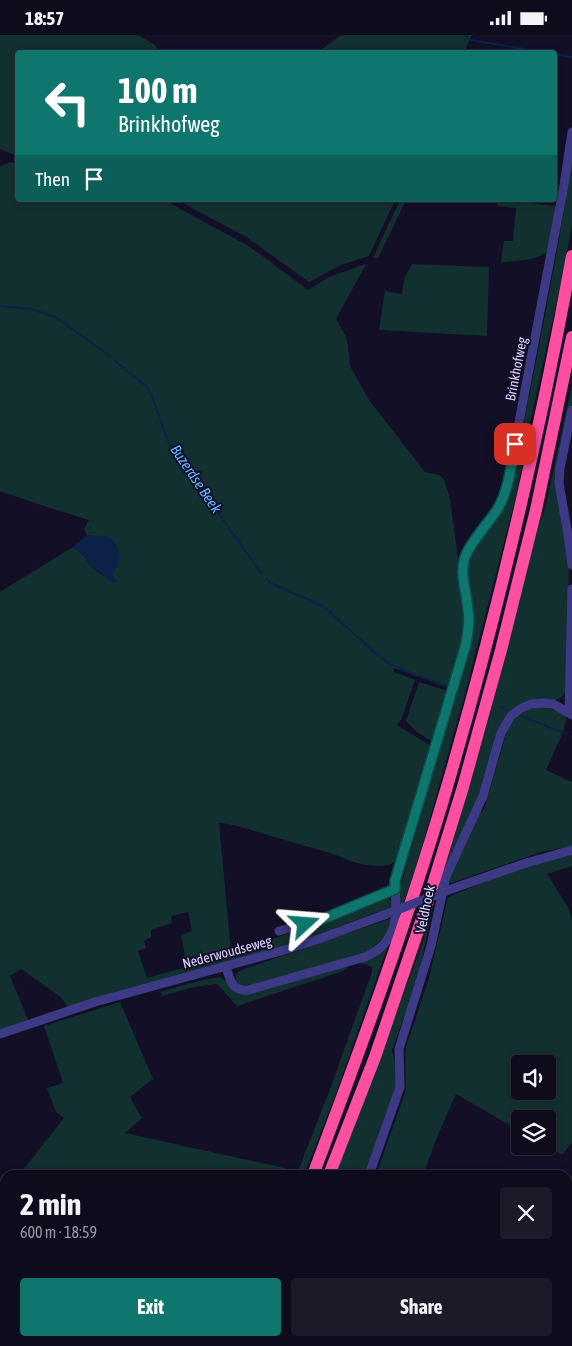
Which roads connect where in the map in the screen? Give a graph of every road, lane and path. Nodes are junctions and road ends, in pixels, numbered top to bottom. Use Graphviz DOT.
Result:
graph roads {
  1 [pos="572,132"];
  2 [pos="572,256"];
  3 [pos="572,337"];
  4 [pos="572,410"];
  5 [pos="572,565"];
  6 [pos="572,589"];
  7 [pos="570,714"];
  8 [pos="572,850"];
  9 [pos="395,889"];
  10 [pos="280,931"];
  11 [pos="226,967"];
  12 [pos="0,1034"];
  13 [pos="314,1170"];
  14 [pos="331,1170"];
  15 [pos="371,1170"];
  1 -- 9 [label="street, Brinkhofweg"];
  2 -- 13 [label="highway"];
  3 -- 14 [label="highway"];
  4 -- 5 [label="street"];
  6 -- 7 [label="street, Veldhoek"];
  7 -- 15 [label="street, Veldhoek"];
  8 -- 11 [label="street, Nederwoudseweg, bridge"];
  9 -- 10 [label="street"];
  9 -- 11 [label="street, Brinkhofweg"];
  11 -- 12 [label="street, Nederwoudseweg"];
}
